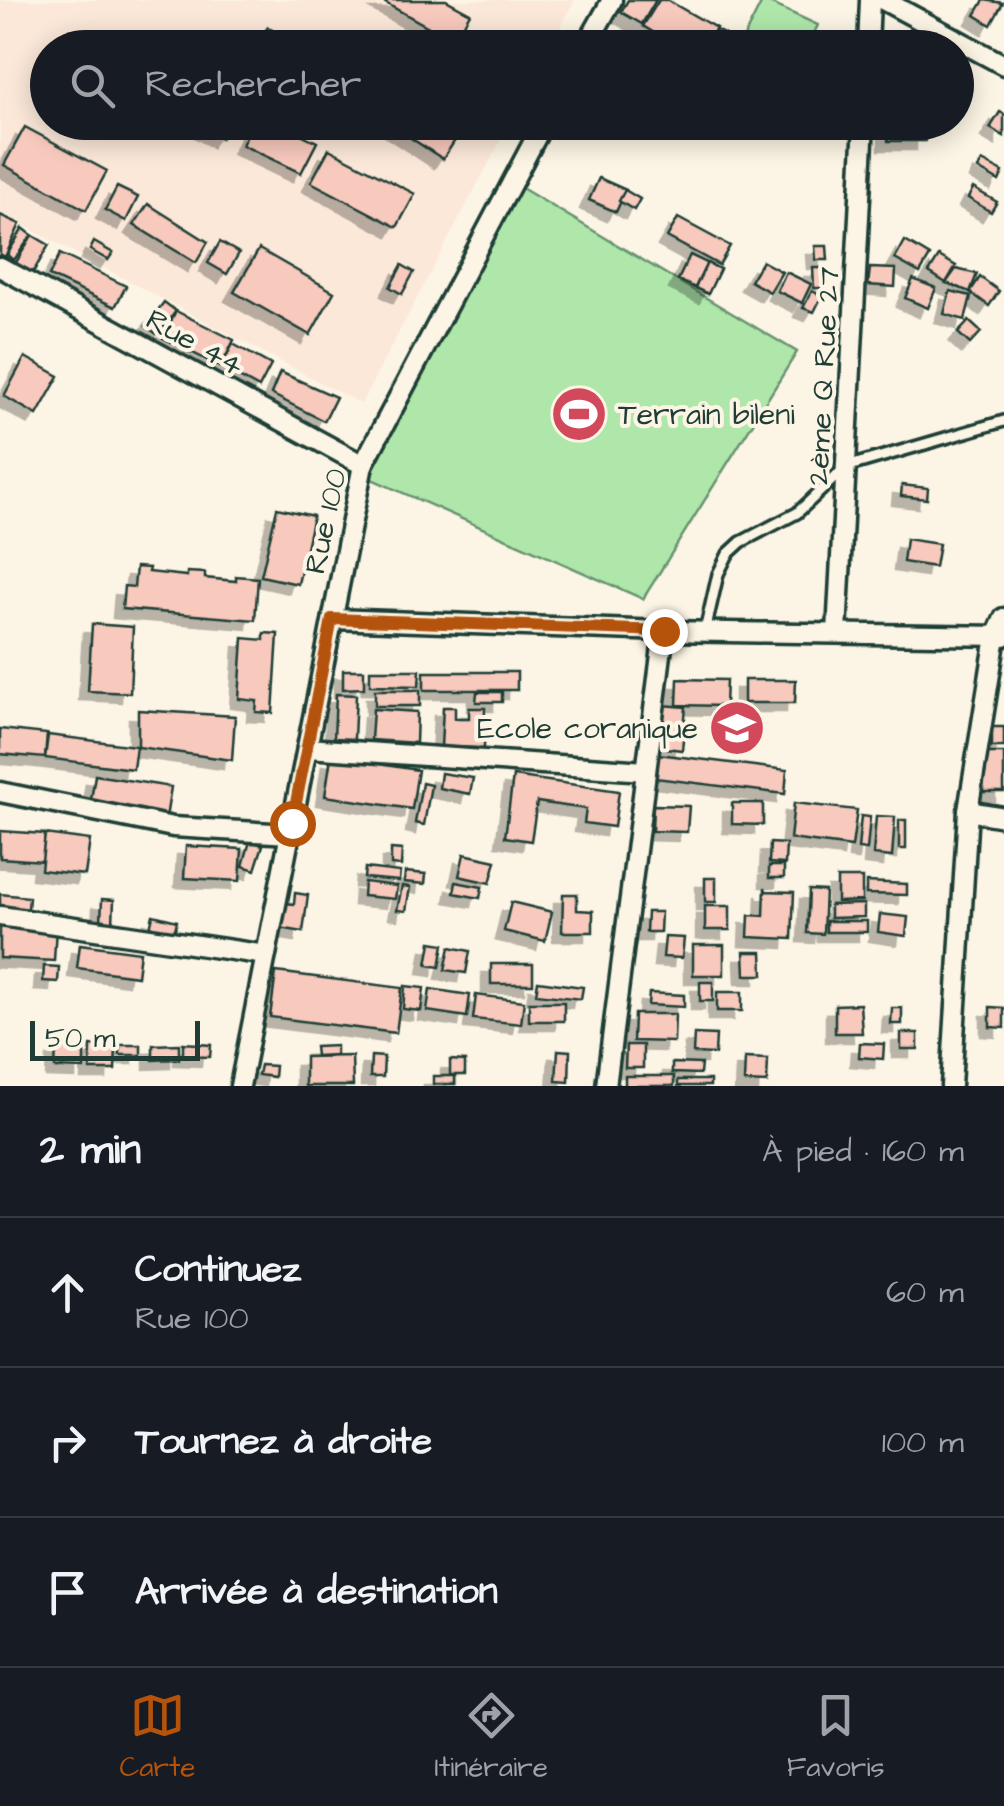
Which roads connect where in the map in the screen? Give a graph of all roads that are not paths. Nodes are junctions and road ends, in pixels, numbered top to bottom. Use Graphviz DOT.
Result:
graph roads {
  1 [pos="612,0"];
  2 [pos="870,0"];
  3 [pos="883,0"];
  4 [pos="595,30"];
  5 [pos="869,30"];
  6 [pos="939,30"];
  7 [pos="974,49"];
  8 [pos="1004,65"];
  9 [pos="535,140"];
  10 [pos="863,140"];
  11 [pos="0,267"];
  12 [pos="1004,421"];
  13 [pos="363,465"];
  14 [pos="846,467"];
  15 [pos="1004,618"];
  16 [pos="332,619"];
  17 [pos="664,631"];
  18 [pos="705,631"];
  19 [pos="838,633"];
  20 [pos="1000,636"];
  21 [pos="307,748"];
  22 [pos="646,771"];
  23 [pos="0,792"];
  24 [pos="968,812"];
  25 [pos="1004,817"];
  26 [pos="290,834"];
  27 [pos="0,916"];
  28 [pos="266,955"];
  29 [pos="240,1086"];
  30 [pos="606,1086"];
  31 [pos="951,1086"];
  1 -- 4 [label="street"];
  2 -- 5 [label="street"];
  3 -- 6 [label="street"];
  7 -- 8 [label="street"];
  9 -- 13 [label="street, Rue 100"];
  10 -- 14 [label="street, 2ème Q Rue 27"];
  11 -- 13 [label="street, Rue 44"];
  12 -- 14 [label="lane"];
  13 -- 16 [label="street, Rue 100"];
  14 -- 18 [label="lane"];
  14 -- 19 [label="street, 2ème Q Rue 27"];
  15 -- 20 [label="street"];
  16 -- 17 [label="street"];
  16 -- 21 [label="street, Rue 100"];
  17 -- 18 [label="street"];
  17 -- 22 [label="street"];
  18 -- 19 [label="street"];
  19 -- 20 [label="street"];
  20 -- 24 [label="street"];
  21 -- 22 [label="street"];
  21 -- 26 [label="street, Rue 100"];
  22 -- 30 [label="street"];
  23 -- 26 [label="street"];
  24 -- 25 [label="street"];
  24 -- 31 [label="street"];
  26 -- 28 [label="street, Rue 100"];
  27 -- 28 [label="street"];
  28 -- 29 [label="street, Rue 100"];
}
